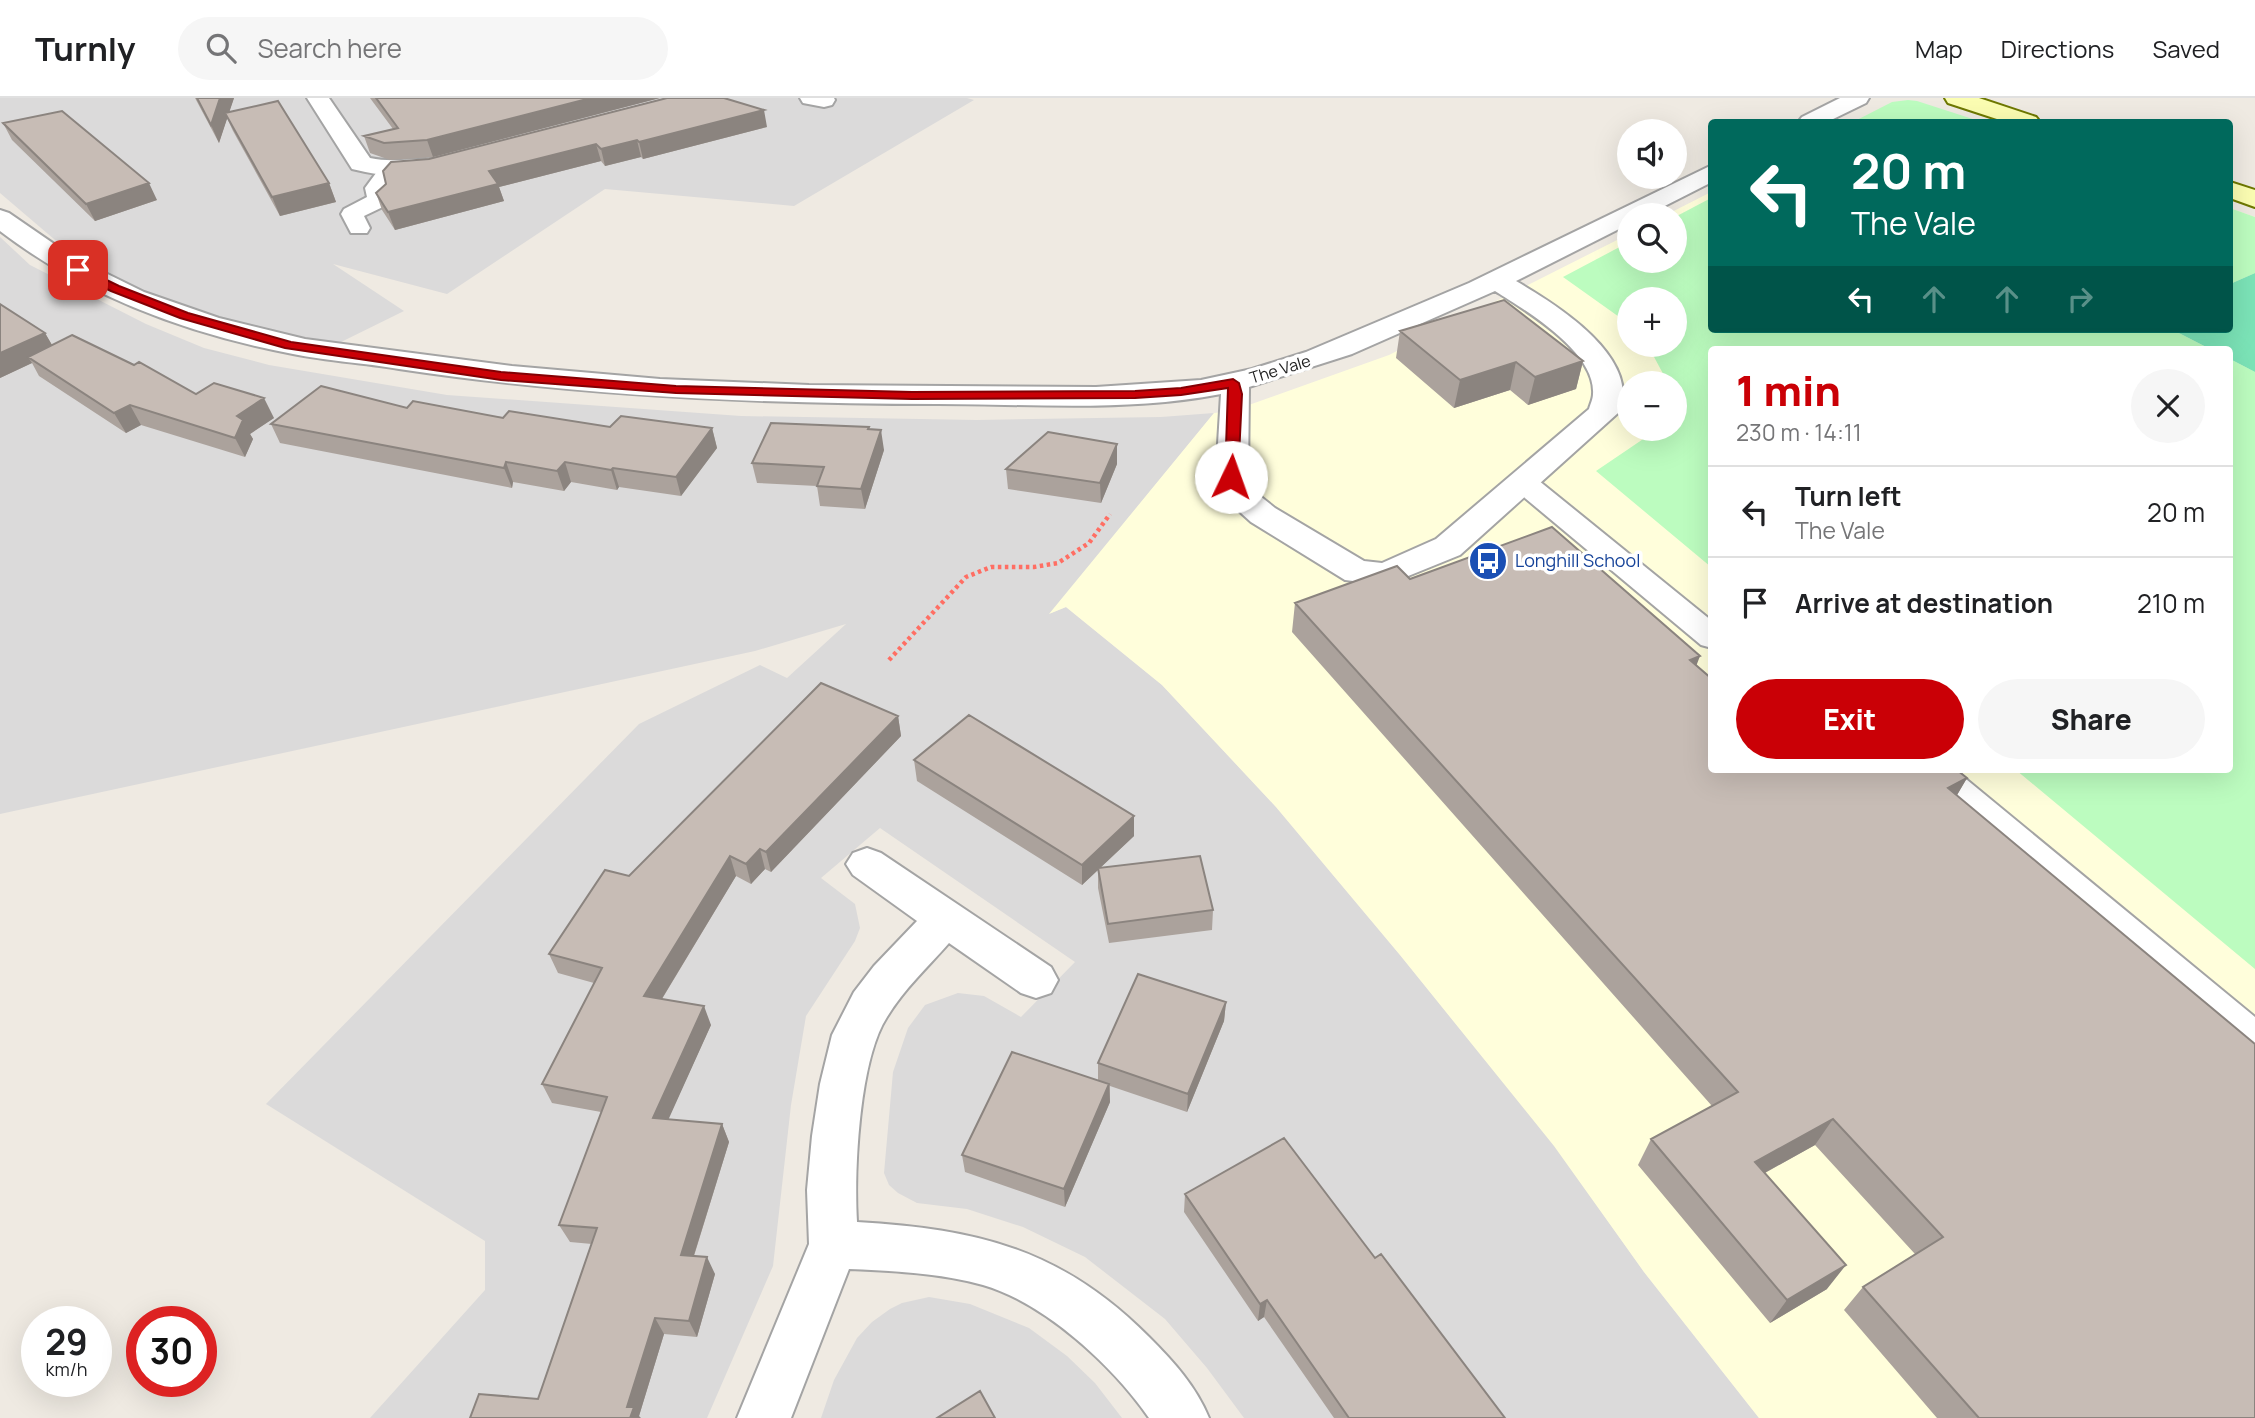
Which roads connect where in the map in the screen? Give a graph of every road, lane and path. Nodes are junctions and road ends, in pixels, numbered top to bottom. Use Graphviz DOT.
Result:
graph roads {
  1 [pos="318,98"];
  2 [pos="1858,98"];
  3 [pos="1956,98"];
  4 [pos="1816,119"];
  5 [pos="2019,119"];
  6 [pos="461,160"];
  7 [pos="390,170"];
  8 [pos="1708,174"];
  9 [pos="2233,191"];
  10 [pos="2255,199"];
  11 [pos="0,218"];
  12 [pos="359,228"];
  13 [pos="1497,281"];
  14 [pos="1233,383"];
  15 [pos="1523,482"];
  16 [pos="1110,514"];
  17 [pos="1708,635"];
  18 [pos="889,660"];
  19 [pos="1937,773"];
  20 [pos="867,864"];
  21 [pos="946,918"];
  22 [pos="1036,980"];
  23 [pos="2255,1040"];
  24 [pos="834,1244"];
  25 [pos="764,1418"];
  26 [pos="1182,1418"];
  1 -- 7 [label="street"];
  2 -- 4 [label="street"];
  3 -- 5 [label="main road"];
  6 -- 7 [label="street"];
  7 -- 12 [label="lane"];
  8 -- 13 [label="street, The Vale"];
  9 -- 10 [label="main road"];
  11 -- 14 [label="street, The Vale"];
  13 -- 14 [label="street, The Vale"];
  13 -- 15 [label="street"];
  14 -- 15 [label="street"];
  15 -- 17 [label="lane"];
  16 -- 18 [label="path"];
  19 -- 23 [label="lane"];
  20 -- 21 [label="street"];
  21 -- 22 [label="street"];
  21 -- 24 [label="street"];
  24 -- 25 [label="street"];
  24 -- 26 [label="street"];
}
